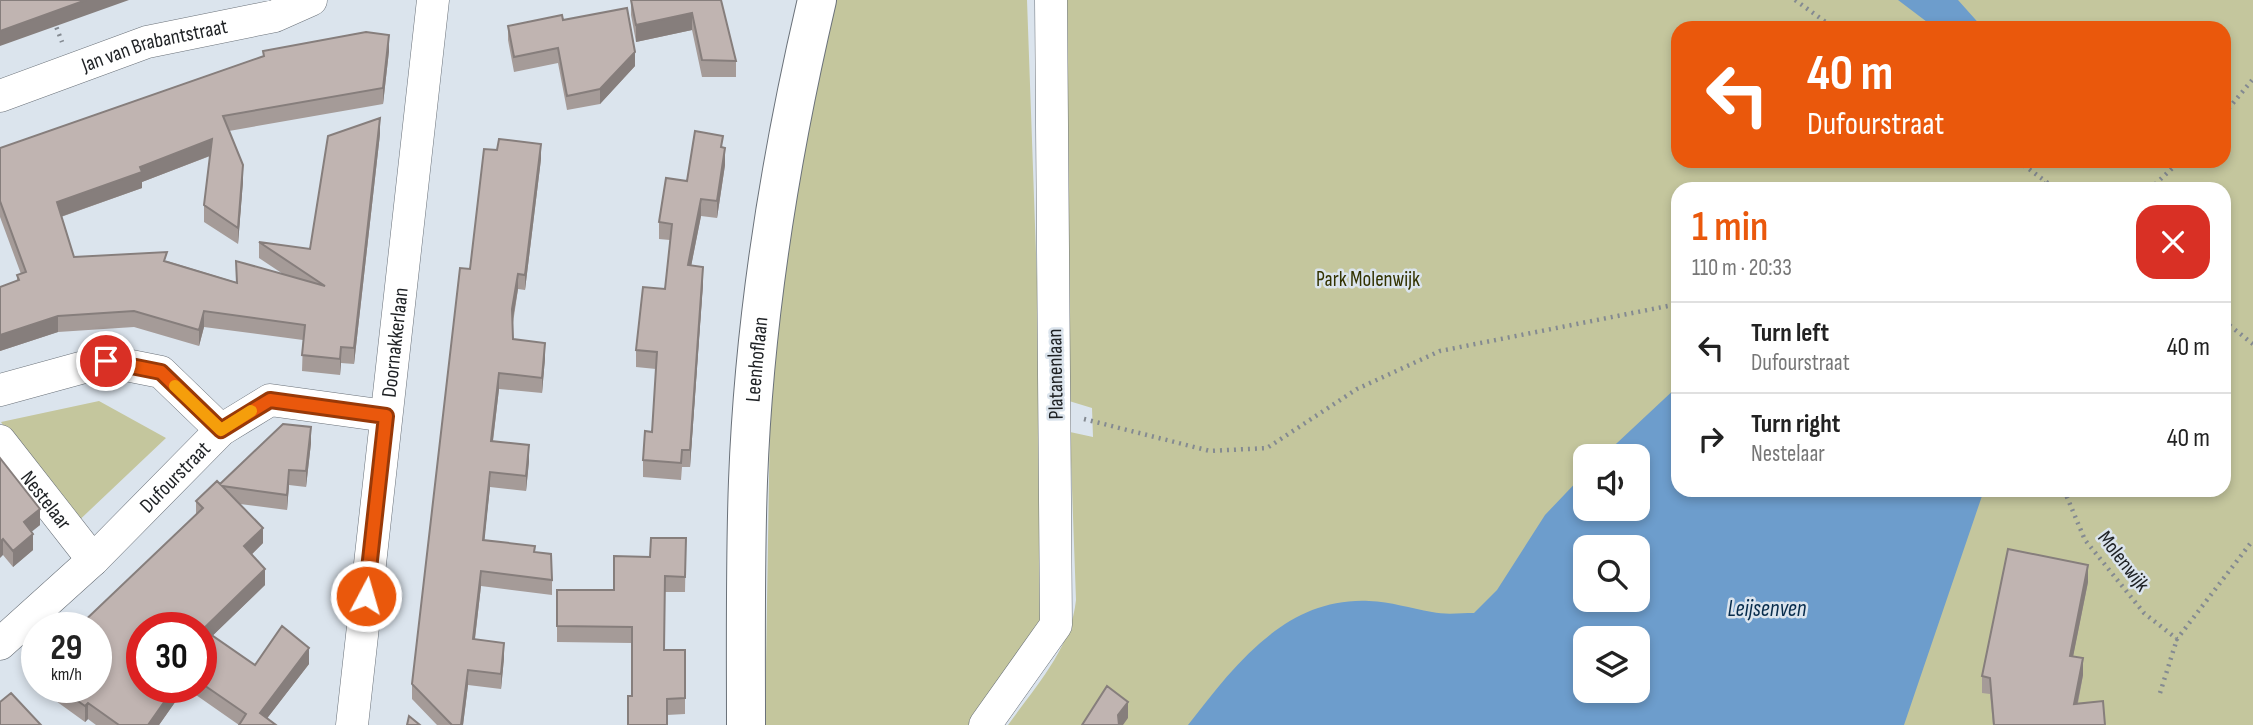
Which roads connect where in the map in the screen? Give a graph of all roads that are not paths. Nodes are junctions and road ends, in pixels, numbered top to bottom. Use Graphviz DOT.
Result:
graph roads {
  1 [pos="311,0"];
  2 [pos="433,0"];
  3 [pos="817,0"];
  4 [pos="1051,0"];
  5 [pos="0,96"];
  6 [pos="0,390"];
  7 [pos="386,416"];
  8 [pos="221,430"];
  9 [pos="0,441"];
  10 [pos="93,559"];
  11 [pos="0,644"];
  12 [pos="352,725"];
  13 [pos="746,725"];
  14 [pos="985,725"];
  1 -- 5 [label="street, Jan van Brabantstraat"];
  2 -- 7 [label="street, Doornakkerlaan"];
  3 -- 13 [label="street, Leenhoflaan"];
  4 -- 14 [label="street, Platanenlaan"];
  6 -- 8 [label="street"];
  7 -- 8 [label="street, Dufourstraat"];
  7 -- 12 [label="street, Doornakkerlaan"];
  8 -- 10 [label="street, Dufourstraat"];
  9 -- 10 [label="street, Nestelaar"];
  10 -- 11 [label="street, Dufourstraat"];
}
